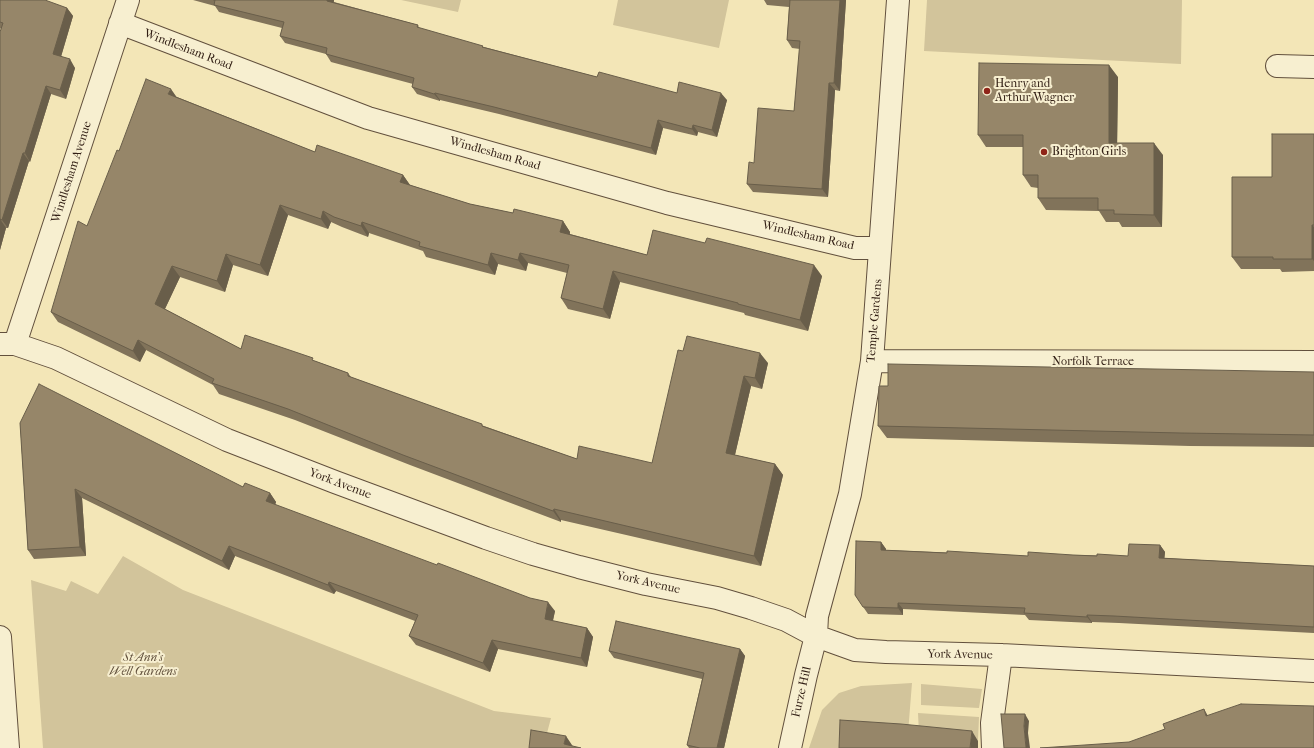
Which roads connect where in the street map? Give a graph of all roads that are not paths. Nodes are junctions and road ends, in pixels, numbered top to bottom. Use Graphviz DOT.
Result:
graph roads {
  1 [pos="128,0"];
  2 [pos="898,0"];
  3 [pos="120,23"];
  4 [pos="1277,66"];
  5 [pos="1314,67"];
  6 [pos="880,248"];
  7 [pos="8,344"];
  8 [pos="872,362"];
  9 [pos="1314,362"];
  10 [pos="816,636"];
  11 [pos="0,637"];
  12 [pos="1001,655"];
  13 [pos="1314,671"];
  14 [pos="8,748"];
  15 [pos="790,748"];
  16 [pos="993,748"];
  1 -- 3 [label="street, Windlesham Avenue"];
  2 -- 6 [label="street, Temple Gardens"];
  3 -- 6 [label="street, Windlesham Road"];
  3 -- 7 [label="street, Windlesham Avenue"];
  4 -- 5 [label="street"];
  6 -- 8 [label="street, Temple Gardens"];
  7 -- 10 [label="street, York Avenue"];
  8 -- 9 [label="street, Norfolk Terrace"];
  8 -- 10 [label="street, Temple Gardens"];
  10 -- 12 [label="street, York Avenue"];
  10 -- 15 [label="street, Furze Hill"];
  11 -- 14 [label="street"];
  12 -- 13 [label="street, York Avenue"];
  12 -- 16 [label="street"];
}
